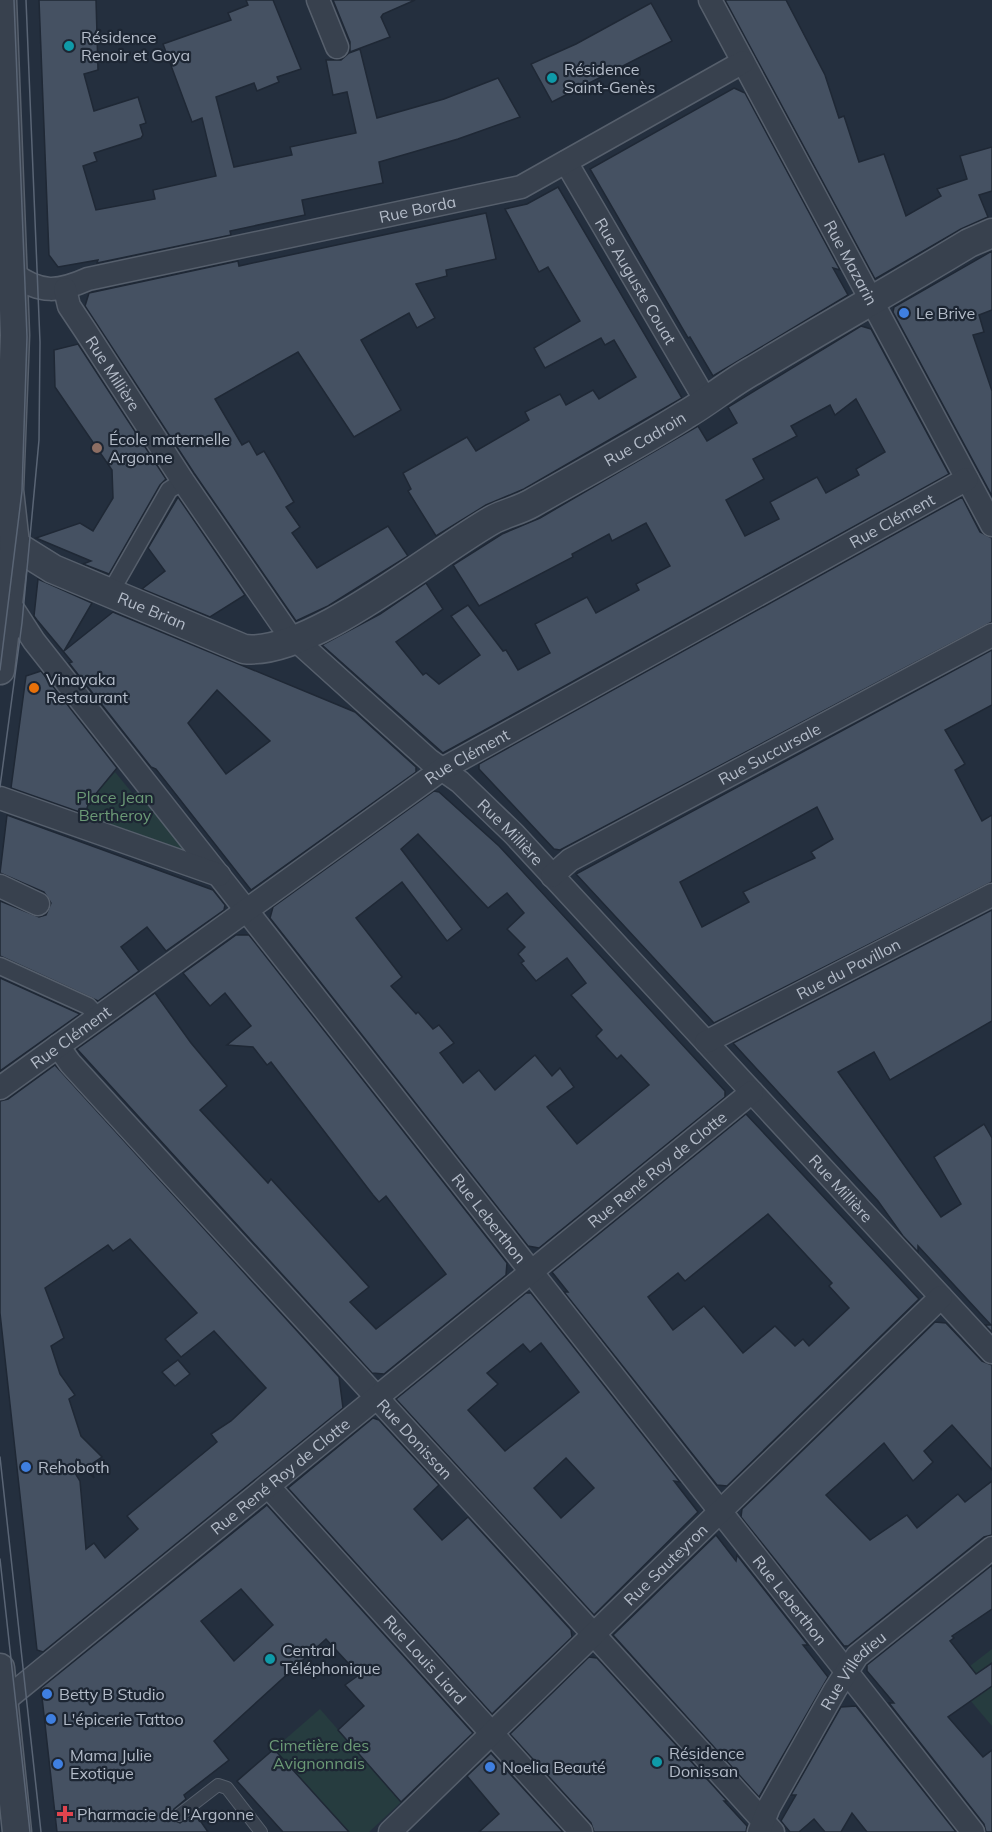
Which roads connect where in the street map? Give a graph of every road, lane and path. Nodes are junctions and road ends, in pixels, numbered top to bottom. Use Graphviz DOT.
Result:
graph roads {
  1 [pos="2,0"];
  2 [pos="318,0"];
  3 [pos="710,0"];
  4 [pos="337,47"];
  5 [pos="744,62"];
  6 [pos="566,162"];
  7 [pos="992,233"];
  8 [pos="14,274"];
  9 [pos="65,289"];
  10 [pos="870,302"];
  11 [pos="706,401"];
  12 [pos="968,480"];
  13 [pos="183,481"];
  14 [pos="992,525"];
  15 [pos="7,540"];
  16 [pos="110,593"];
  17 [pos="4,595"];
  18 [pos="992,635"];
  19 [pos="295,641"];
  20 [pos="0,670"];
  21 [pos="441,770"];
  22 [pos="0,798"];
  23 [pos="219,875"];
  24 [pos="552,876"];
  25 [pos="0,886"];
  26 [pos="992,895"];
  27 [pos="38,904"];
  28 [pos="246,910"];
  29 [pos="0,966"];
  30 [pos="98,1017"];
  31 [pos="706,1042"];
  32 [pos="58,1046"];
  33 [pos="0,1088"];
  34 [pos="752,1092"];
  35 [pos="531,1272"];
  36 [pos="941,1297"];
  37 [pos="992,1352"];
  38 [pos="375,1399"];
  39 [pos="268,1486"];
  40 [pos="720,1511"];
  41 [pos="992,1548"];
  42 [pos="594,1634"];
  43 [pos="0,1668"];
  44 [pos="846,1670"];
  45 [pos="4,1701"];
  46 [pos="492,1732"];
  47 [pos="179,1815"];
  48 [pos="765,1828"];
  49 [pos="17,1832"];
  50 [pos="261,1832"];
  51 [pos="390,1832"];
  52 [pos="581,1832"];
  53 [pos="973,1832"];
  1 -- 8 [label="street"];
  2 -- 4 [label="street"];
  3 -- 5 [label="street, Rue Mazarin"];
  5 -- 6 [label="street, Rue Borda"];
  5 -- 10 [label="street, Rue Mazarin"];
  6 -- 9 [label="street, Rue Borda"];
  6 -- 11 [label="street, Rue Auguste Couat"];
  7 -- 10 [label="street, Rue Cadroin"];
  8 -- 9 [label="street"];
  8 -- 15 [label="street"];
  9 -- 13 [label="street, Rue Millière"];
  10 -- 11 [label="street, Rue Cadroin"];
  10 -- 12 [label="street, Rue Mazarin"];
  11 -- 19 [label="street, Rue Cadroin"];
  12 -- 14 [label="street, Rue Mazarin"];
  12 -- 21 [label="street, Rue Clément"];
  13 -- 16 [label="street"];
  13 -- 19 [label="street, Rue Millière"];
  15 -- 16 [label="street, Rue Brian"];
  15 -- 17 [label="street"];
  16 -- 19 [label="street, Rue Brian"];
  17 -- 20 [label="street"];
  17 -- 23 [label="street, Rue Leberthon"];
  18 -- 24 [label="street, Rue Succursale"];
  19 -- 21 [label="street, Rue Millière"];
  21 -- 24 [label="street, Rue Millière"];
  21 -- 28 [label="street, Rue Clément"];
  22 -- 23 [label="street"];
  23 -- 28 [label="street, Rue Leberthon"];
  24 -- 31 [label="street, Rue Millière"];
  25 -- 27 [label="street"];
  26 -- 31 [label="street, Rue du Pavillon"];
  28 -- 30 [label="street, Rue Clément"];
  28 -- 35 [label="street, Rue Leberthon"];
  29 -- 30 [label="street"];
  30 -- 32 [label="street, Rue Clément"];
  31 -- 34 [label="street, Rue Millière"];
  32 -- 33 [label="street, Rue Clément"];
  32 -- 38 [label="street, Rue Donissan"];
  34 -- 35 [label="street, Rue René Roy de Clotte"];
  34 -- 36 [label="street, Rue Millière"];
  35 -- 38 [label="street, Rue René Roy de Clotte"];
  35 -- 40 [label="street, Rue Leberthon"];
  36 -- 37 [label="street, Rue Millière"];
  36 -- 40 [label="street, Rue Sauteyron"];
  38 -- 39 [label="street, Rue René Roy de Clotte"];
  38 -- 42 [label="street, Rue Donissan"];
  39 -- 45 [label="street, Rue René Roy de Clotte"];
  39 -- 46 [label="street, Rue Louis Liard"];
  40 -- 42 [label="street, Rue Sauteyron"];
  40 -- 44 [label="street, Rue Leberthon"];
  41 -- 44 [label="street, Rue Villedieu"];
  42 -- 46 [label="street, Rue Sauteyron"];
  42 -- 48 [label="street, Rue Donissan"];
  43 -- 45 [label="street"];
  44 -- 48 [label="street, Rue Villedieu"];
  44 -- 53 [label="street, Rue Leberthon"];
  45 -- 49 [label="street"];
  46 -- 51 [label="street, Rue Sauteyron"];
  46 -- 52 [label="street, Rue Louis Liard"];
  47 -- 50 [label="lane"];
}
